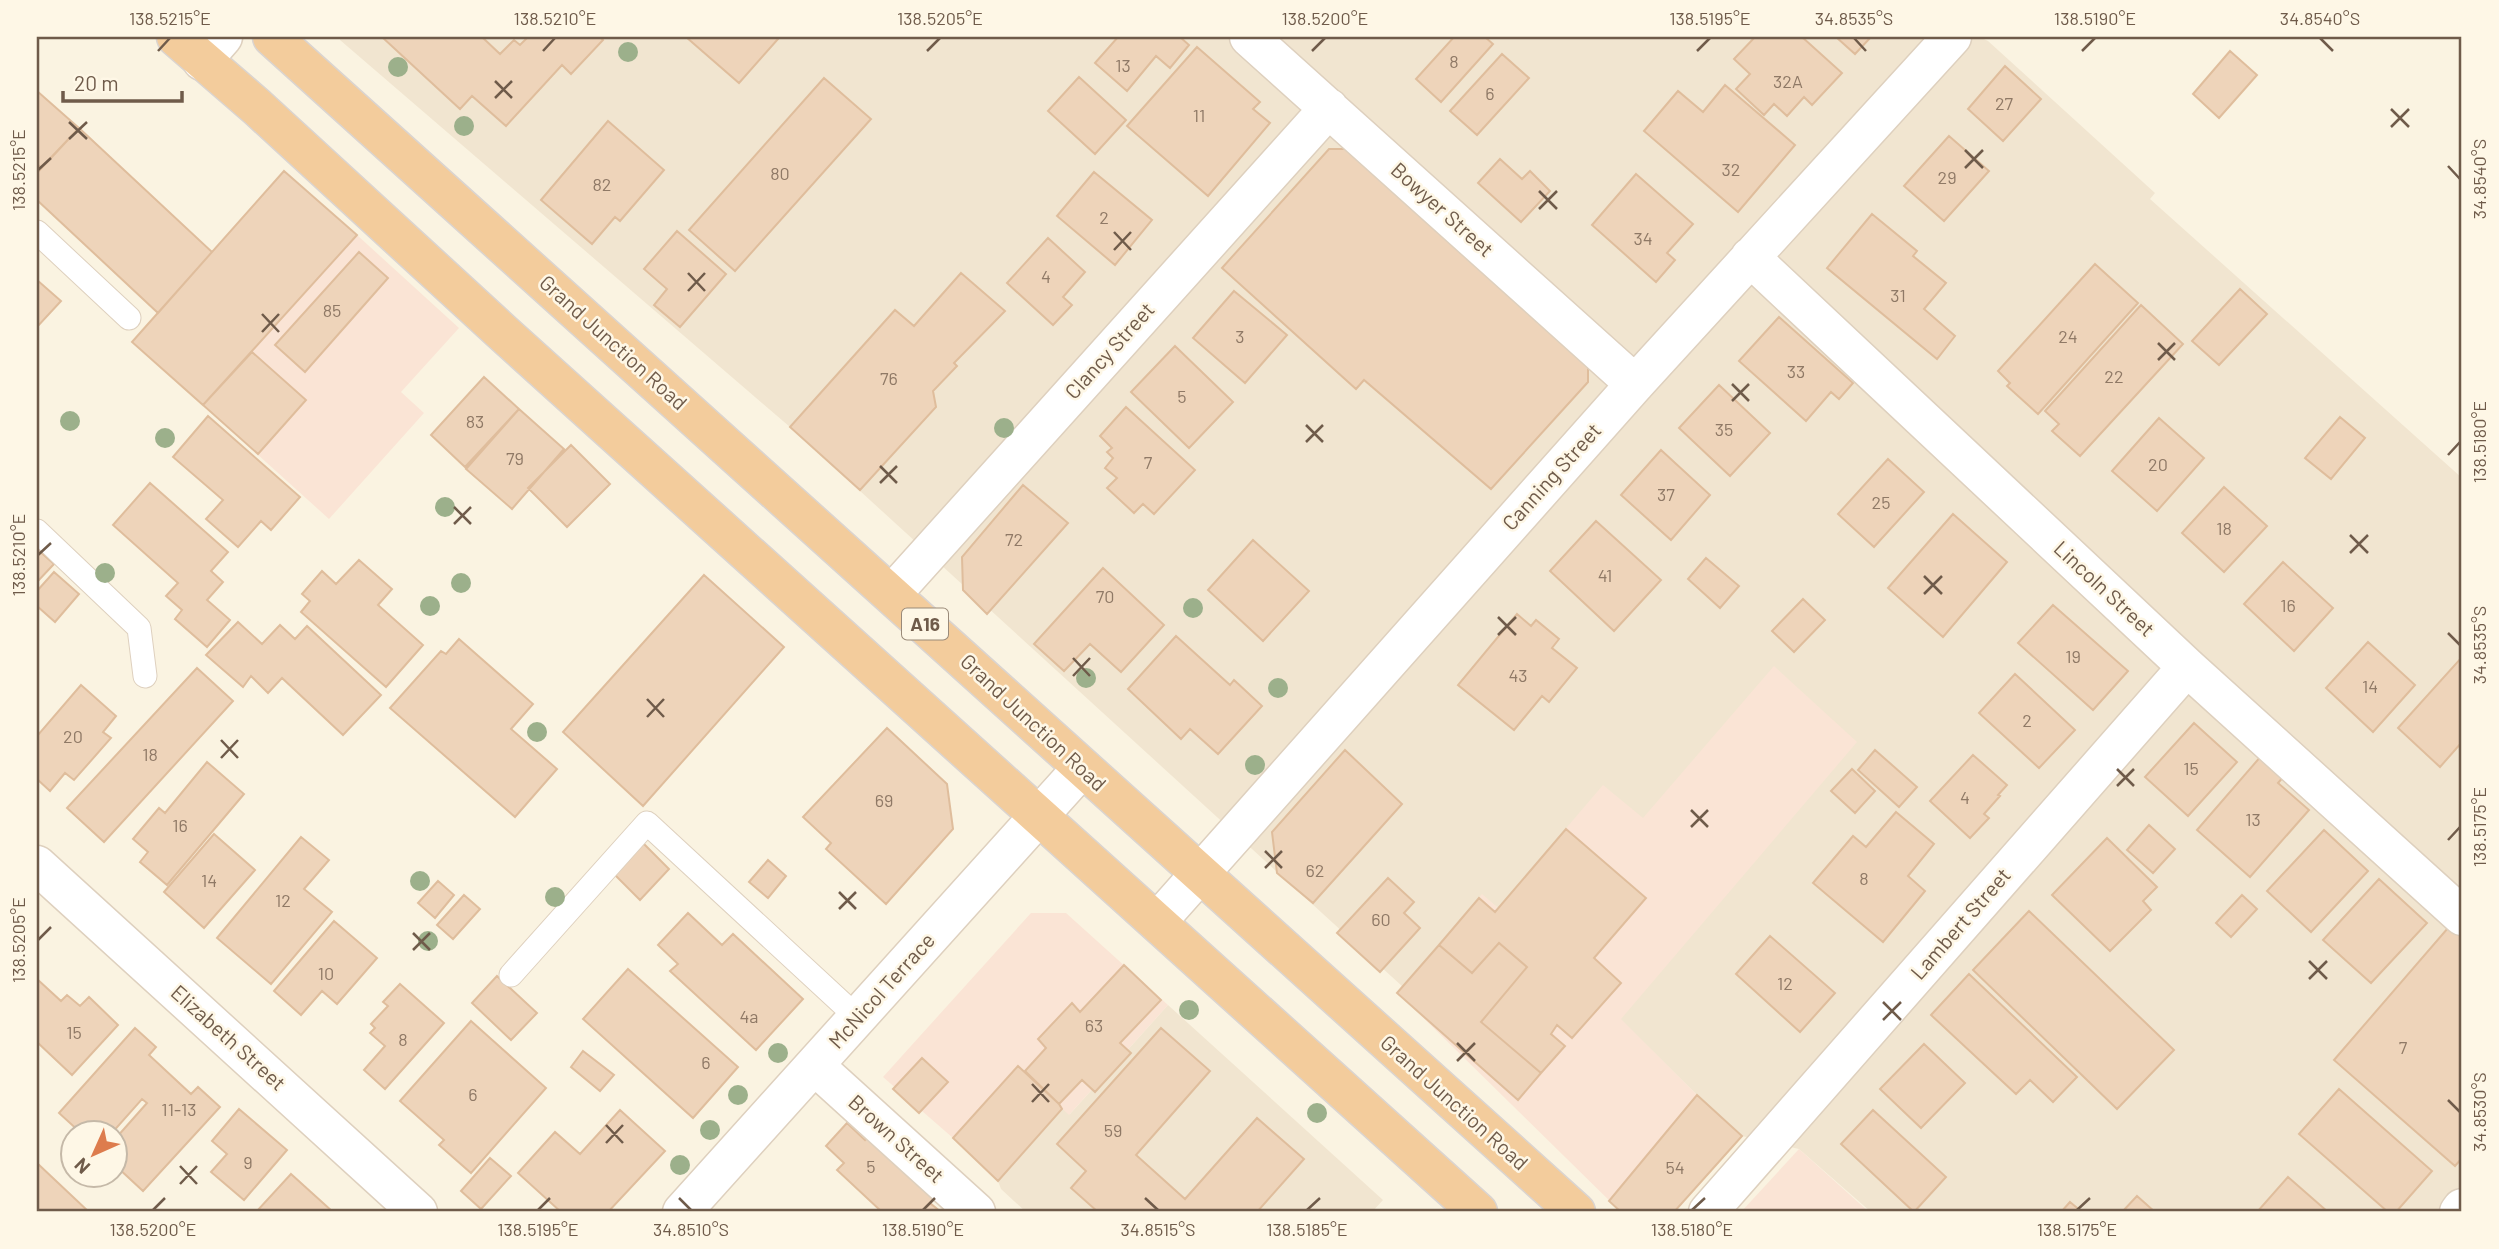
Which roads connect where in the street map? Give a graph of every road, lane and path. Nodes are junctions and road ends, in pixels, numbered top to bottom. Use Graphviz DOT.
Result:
graph roads {
  1 [pos="272,37"];
  2 [pos="1249,37"];
  3 [pos="1952,37"];
  4 [pos="201,45"];
  5 [pos="1329,108"];
  6 [pos="37,232"];
  7 [pos="1750,257"];
  8 [pos="130,318"];
  9 [pos="1635,384"];
  10 [pos="37,531"];
  11 [pos="892,594"];
  12 [pos="2187,667"];
  13 [pos="145,676"];
  14 [pos="1082,768"];
  15 [pos="1039,815"];
  16 [pos="37,864"];
  17 [pos="1200,875"];
  18 [pos="2462,916"];
  19 [pos="1157,922"];
  20 [pos="511,975"];
  21 [pos="858,1018"];
  22 [pos="815,1066"];
  23 [pos="418,1212"];
  24 [pos="682,1212"];
  25 [pos="976,1212"];
  26 [pos="1478,1212"];
  27 [pos="1576,1212"];
  28 [pos="1708,1212"];
  1 -- 11 [label="highway, Grand Junction Road / A16"];
  2 -- 5 [label="street, Bowyer Street"];
  3 -- 7 [label="street, Canning Street"];
  4 -- 15 [label="highway"];
  5 -- 9 [label="street, Bowyer Street"];
  5 -- 11 [label="street, Clancy Street"];
  6 -- 8 [label="lane"];
  7 -- 9 [label="street, Canning Street"];
  7 -- 12 [label="street, Lincoln Street"];
  9 -- 17 [label="street, Canning Street"];
  10 -- 13 [label="lane"];
  11 -- 14 [label="highway, Grand Junction Road / A16"];
  12 -- 18 [label="street, Lincoln Street"];
  12 -- 28 [label="street, Lambert Street"];
  14 -- 15 [label="street, McNicol Terrace"];
  14 -- 17 [label="highway, Grand Junction Road / A16"];
  15 -- 19 [label="highway"];
  15 -- 21 [label="street, McNicol Terrace"];
  16 -- 23 [label="street, Elizabeth Street"];
  17 -- 19 [label="street, Canning Street"];
  17 -- 27 [label="highway, Grand Junction Road / A16"];
  19 -- 26 [label="highway"];
  20 -- 21 [label="lane"];
  21 -- 22 [label="street, McNicol Terrace"];
  22 -- 24 [label="street, McNicol Terrace"];
  22 -- 25 [label="street, Brown Street"];
}
